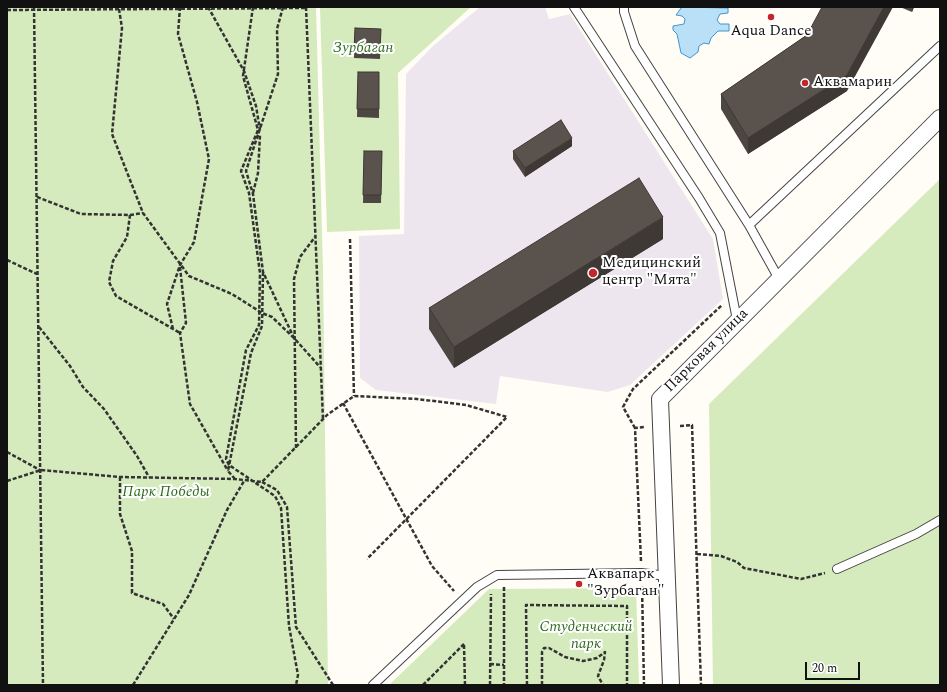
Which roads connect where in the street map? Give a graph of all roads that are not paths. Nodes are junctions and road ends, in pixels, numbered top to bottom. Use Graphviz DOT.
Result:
graph roads {
  1 [pos="574,7"];
  2 [pos="624,7"];
  3 [pos="940,46"];
  4 [pos="940,118"];
  5 [pos="749,224"];
  6 [pos="779,279"];
  7 [pos="737,320"];
  8 [pos="940,520"];
  9 [pos="837,569"];
  10 [pos="668,576"];
  11 [pos="374,685"];
  12 [pos="671,685"];
  1 -- 7 [label="lane"];
  2 -- 5 [label="lane"];
  3 -- 5 [label="lane"];
  4 -- 6 [label="street, Парковая улица"];
  5 -- 6 [label="lane"];
  6 -- 7 [label="street, Парковая улица"];
  7 -- 10 [label="street, Парковая улица"];
  8 -- 9 [label="lane"];
  10 -- 11 [label="lane"];
  10 -- 12 [label="street, Парковая улица"];
}
